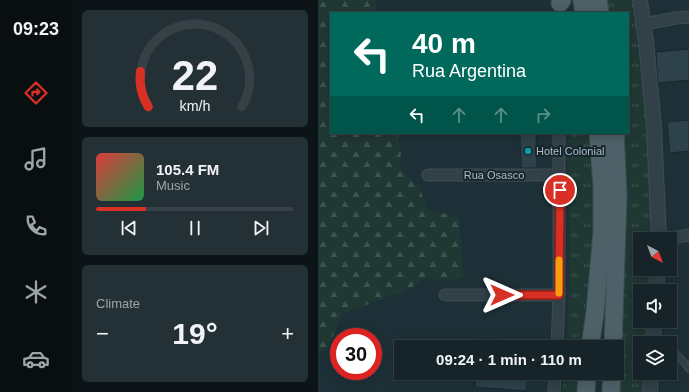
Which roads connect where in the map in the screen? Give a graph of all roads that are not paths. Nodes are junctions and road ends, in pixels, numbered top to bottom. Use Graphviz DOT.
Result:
graph roads {
  1 [pos="582,0"];
  2 [pos="598,0"];
  3 [pos="640,0"];
  4 [pos="584,12"];
  5 [pos="600,12"];
  6 [pos="689,17"];
  7 [pos="644,24"];
  8 [pos="559,134"];
  9 [pos="598,134"];
  10 [pos="615,134"];
  11 [pos="428,175"];
  12 [pos="560,175"];
  13 [pos="659,232"];
  14 [pos="689,235"];
  15 [pos="677,237"];
  16 [pos="445,295"];
  17 [pos="559,295"];
  18 [pos="557,340"];
  19 [pos="591,340"];
  20 [pos="613,340"];
  21 [pos="677,355"];
  22 [pos="689,369"];
  23 [pos="555,380"];
  24 [pos="587,380"];
  25 [pos="612,380"];
  26 [pos="651,380"];
  27 [pos="554,392"];
  28 [pos="586,392"];
  29 [pos="611,392"];
  30 [pos="650,392"];
  1 -- 4 [label="main road"];
  2 -- 5 [label="main road"];
  3 -- 7 [label="street"];
  6 -- 7 [label="street"];
  7 -- 13 [label="street"];
  8 -- 12 [label="street"];
  9 -- 19 [label="main road"];
  10 -- 20 [label="main road"];
  11 -- 12 [label="street, Rua Osasco"];
  12 -- 17 [label="street"];
  14 -- 15 [label="street"];
  16 -- 17 [label="street"];
  17 -- 18 [label="street"];
  21 -- 22 [label="lane"];
  23 -- 27 [label="street"];
  24 -- 28 [label="main road"];
  25 -- 29 [label="main road"];
  26 -- 30 [label="street"];
}
